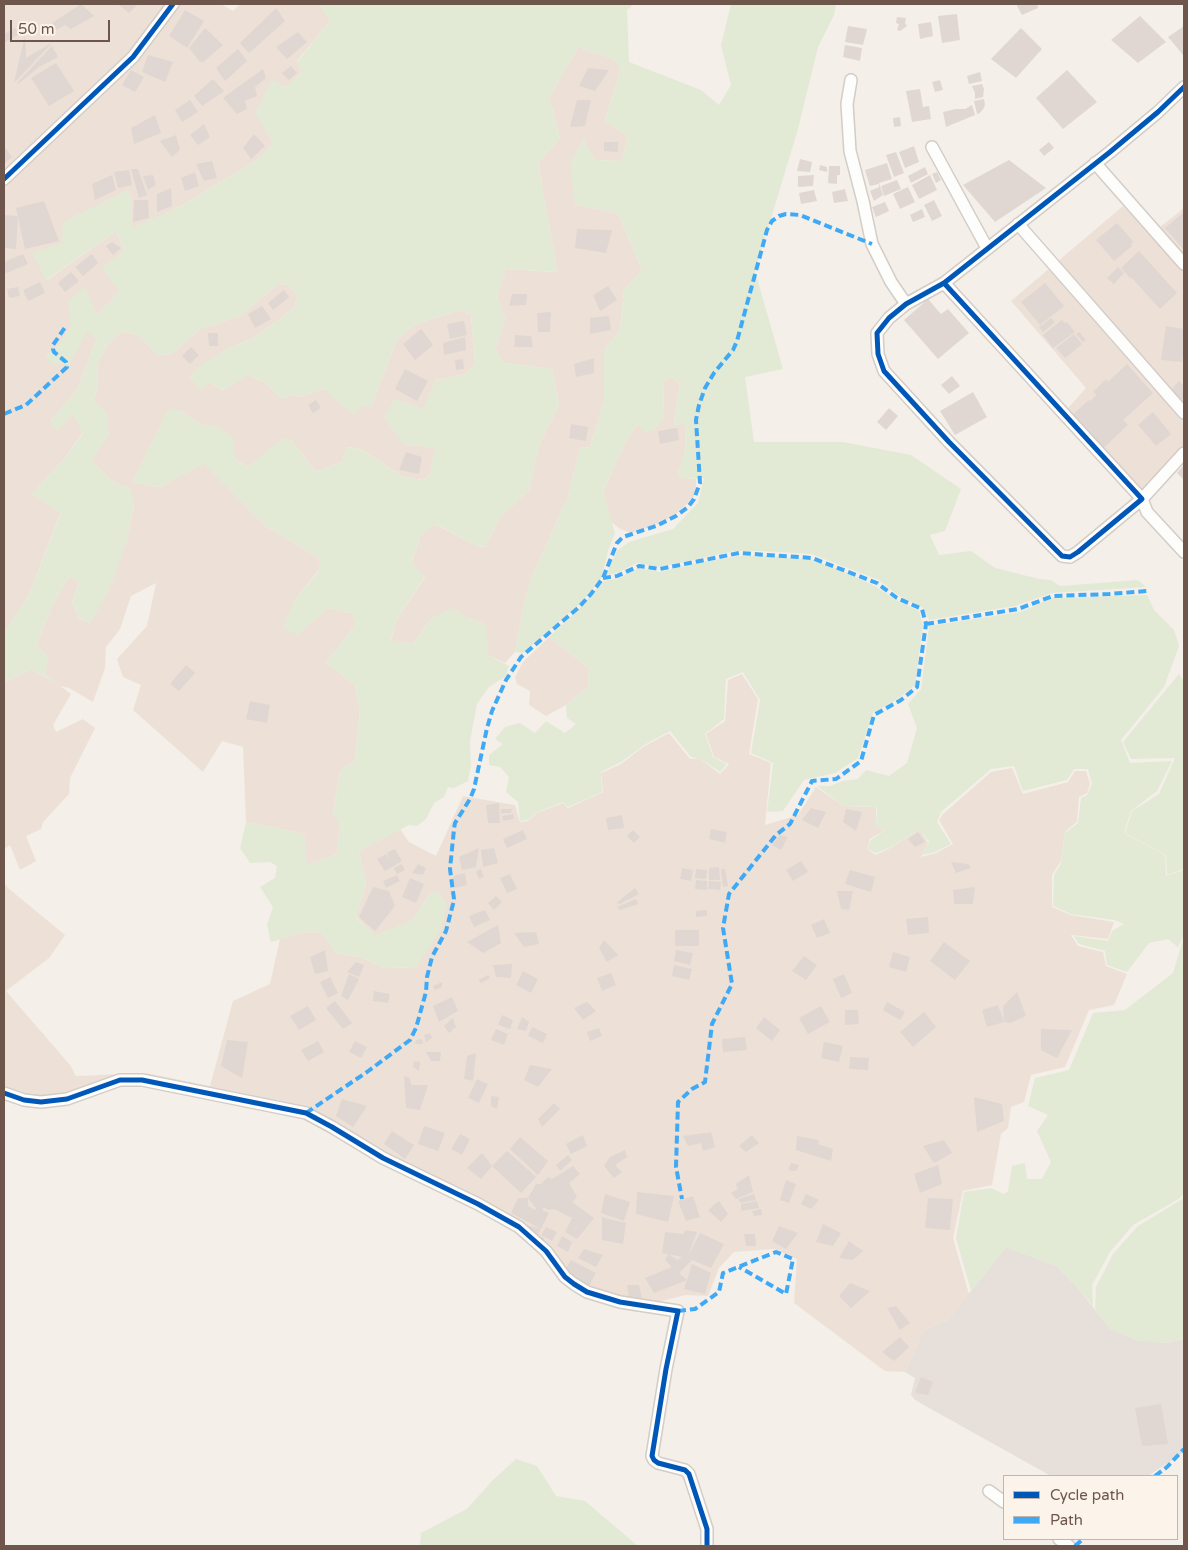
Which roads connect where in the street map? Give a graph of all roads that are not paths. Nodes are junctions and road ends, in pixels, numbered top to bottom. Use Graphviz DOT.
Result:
graph roads {
  1 [pos="173,4"];
  2 [pos="851,80"];
  3 [pos="1184,87"];
  4 [pos="932,148"];
  5 [pos="1095,163"];
  6 [pos="4,179"];
  7 [pos="1018,224"];
  8 [pos="987,248"];
  9 [pos="1184,264"];
  10 [pos="944,283"];
  11 [pos="906,304"];
  12 [pos="1184,413"];
  13 [pos="1184,452"];
  14 [pos="1142,499"];
  15 [pos="1184,552"];
  16 [pos="4,1093"];
  17 [pos="989,1491"];
  18 [pos="1003,1501"];
  19 [pos="708,1546"];
  1 -- 6 [label="street"];
  2 -- 11 [label="street"];
  3 -- 5 [label="street"];
  4 -- 8 [label="street"];
  5 -- 7 [label="street"];
  5 -- 9 [label="street"];
  7 -- 8 [label="street"];
  7 -- 12 [label="street"];
  8 -- 10 [label="street"];
  10 -- 11 [label="street"];
  10 -- 14 [label="street"];
  11 -- 14 [label="street"];
  13 -- 14 [label="street"];
  14 -- 15 [label="street"];
  16 -- 19 [label="street"];
  17 -- 18 [label="street"];
}
